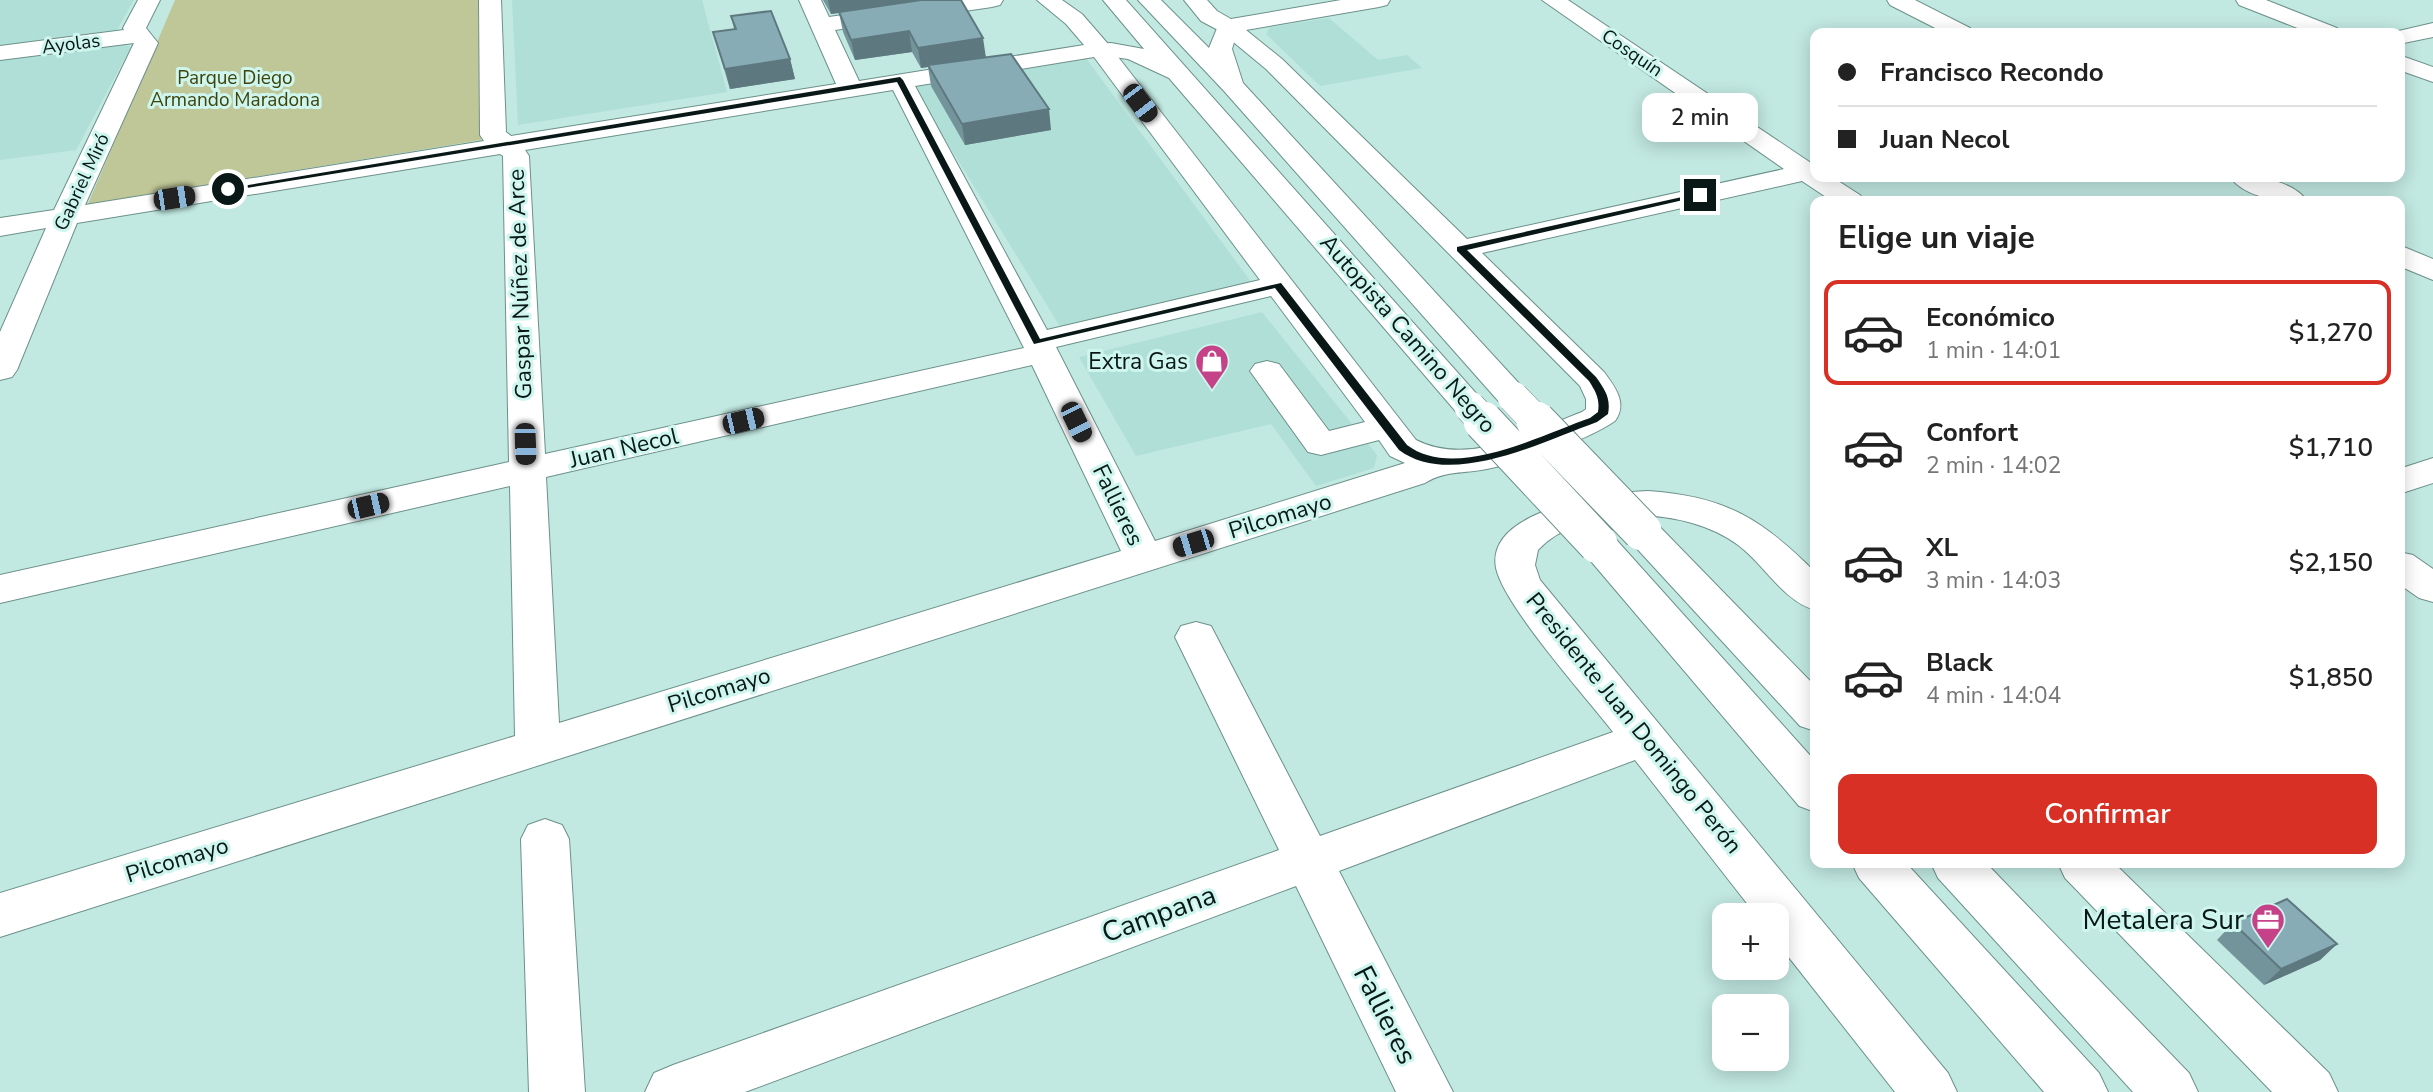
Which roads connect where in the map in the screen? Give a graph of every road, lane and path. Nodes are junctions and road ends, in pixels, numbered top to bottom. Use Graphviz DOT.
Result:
graph roads {
  1 [pos="149,0"];
  2 [pos="489,0"];
  3 [pos="810,0"];
  4 [pos="992,0"];
  5 [pos="1048,0"];
  6 [pos="1114,0"];
  7 [pos="1150,0"];
  8 [pos="1195,0"];
  9 [pos="1379,0"];
  10 [pos="1553,0"];
  11 [pos="1898,0"];
  12 [pos="2247,0"];
  13 [pos="960,2"];
  14 [pos="823,25"];
  15 [pos="1228,26"];
  16 [pos="1952,28"];
  17 [pos="2317,28"];
  18 [pos="2433,30"];
  19 [pos="141,35"];
  20 [pos="2405,36"];
  21 [pos="1100,49"];
  22 [pos="0,52"];
  23 [pos="2405,64"];
  24 [pos="2433,75"];
  25 [pos="900,80"];
  26 [pos="1233,86"];
  27 [pos="850,88"];
  28 [pos="1194,89"];
  29 [pos="504,144"];
  30 [pos="1810,170"];
  31 [pos="1810,171"];
  32 [pos="1825,182"];
  33 [pos="2254,182"];
  34 [pos="1844,196"];
  35 [pos="2283,196"];
  36 [pos="66,215"];
  37 [pos="0,227"];
  38 [pos="1460,249"];
  39 [pos="2405,257"];
  40 [pos="2433,271"];
  41 [pos="1277,285"];
  42 [pos="1040,348"];
  43 [pos="0,370"];
  44 [pos="1267,370"];
  45 [pos="1387,427"];
  46 [pos="1435,461"];
  47 [pos="526,470"];
  48 [pos="2433,470"];
  49 [pos="2405,480"];
  50 [pos="1144,558"];
  51 [pos="2405,569"];
  52 [pos="2433,588"];
  53 [pos="0,589"];
  54 [pos="1810,591"];
  55 [pos="1196,638"];
  56 [pos="1810,709"];
  57 [pos="1646,738"];
  58 [pos="538,746"];
  59 [pos="1810,787"];
  60 [pos="545,839"];
  61 [pos="1306,860"];
  62 [pos="1960,868"];
  63 [pos="2087,868"];
  64 [pos="1881,869"];
  65 [pos="0,915"];
  66 [pos="2085,1001"];
  67 [pos="557,1092"];
  68 [pos="673,1092"];
  69 [pos="1425,1092"];
  70 [pos="1929,1092"];
  71 [pos="2045,1092"];
  72 [pos="2080,1092"];
  73 [pos="2169,1092"];
  74 [pos="2183,1092"];
  75 [pos="2310,1092"];
  1 -- 19 [label="main road, Gabriel Miró"];
  2 -- 29 [label="main road, Gaspar Núñez de Arce"];
  3 -- 14 [label="main road"];
  4 -- 13 [label="main road"];
  5 -- 21 [label="main road"];
  6 -- 28 [label="main road, Autopista Camino Negro"];
  7 -- 26 [label="main road, Autopista Camino Negro"];
  8 -- 15 [label="main road"];
  9 -- 15 [label="main road"];
  10 -- 30 [label="main road, Cosquín"];
  11 -- 16 [label="main road"];
  12 -- 17 [label="main road"];
  13 -- 14 [label="main road"];
  14 -- 27 [label="main road"];
  15 -- 26 [label="main road"];
  15 -- 38 [label="main road"];
  18 -- 20 [label="main road"];
  19 -- 22 [label="main road, Ayolas"];
  19 -- 36 [label="main road, Gabriel Miró"];
  21 -- 25 [label="main road"];
  21 -- 28 [label="main road"];
  21 -- 41 [label="main road"];
  23 -- 24 [label="main road"];
  25 -- 27 [label="main road"];
  25 -- 42 [label="main road, Fallieres"];
  26 -- 56 [label="main road, Autopista Camino Negro, bridge"];
  27 -- 29 [label="main road"];
  28 -- 59 [label="main road, Autopista Camino Negro, bridge"];
  29 -- 36 [label="main road"];
  29 -- 47 [label="main road, Gaspar Núñez de Arce"];
  31 -- 38 [label="main road"];
  32 -- 34 [label="main road, Cosquín"];
  33 -- 35 [label="main road"];
  36 -- 37 [label="main road"];
  36 -- 43 [label="main road, Gabriel Miró"];
  38 -- 46 [label="main road"];
  39 -- 40 [label="main road"];
  41 -- 42 [label="main road, Juan Necol"];
  41 -- 45 [label="main road"];
  42 -- 47 [label="main road, Juan Necol"];
  42 -- 50 [label="main road, Fallieres"];
  44 -- 45 [label="main road"];
  45 -- 46 [label="main road"];
  46 -- 50 [label="main road, Pilcomayo"];
  47 -- 53 [label="main road, Juan Necol"];
  47 -- 58 [label="main road, Gaspar Núñez de Arce"];
  48 -- 49 [label="main road"];
  50 -- 58 [label="main road, Pilcomayo"];
  51 -- 52 [label="main road"];
  54 -- 57 [label="main road, Presidente Juan Domingo Perón"];
  55 -- 61 [label="main road, Fallieres"];
  57 -- 61 [label="main road, Campana"];
  57 -- 70 [label="main road, Presidente Juan Domingo Perón"];
  58 -- 65 [label="main road, Pilcomayo"];
  60 -- 67 [label="main road"];
  61 -- 68 [label="main road, Campana"];
  61 -- 69 [label="main road, Fallieres"];
  62 -- 66 [label="main road"];
  63 -- 75 [label="main road"];
  64 -- 71 [label="main road"];
  64 -- 72 [label="main road"];
  66 -- 73 [label="main road"];
  66 -- 74 [label="main road"];
}
